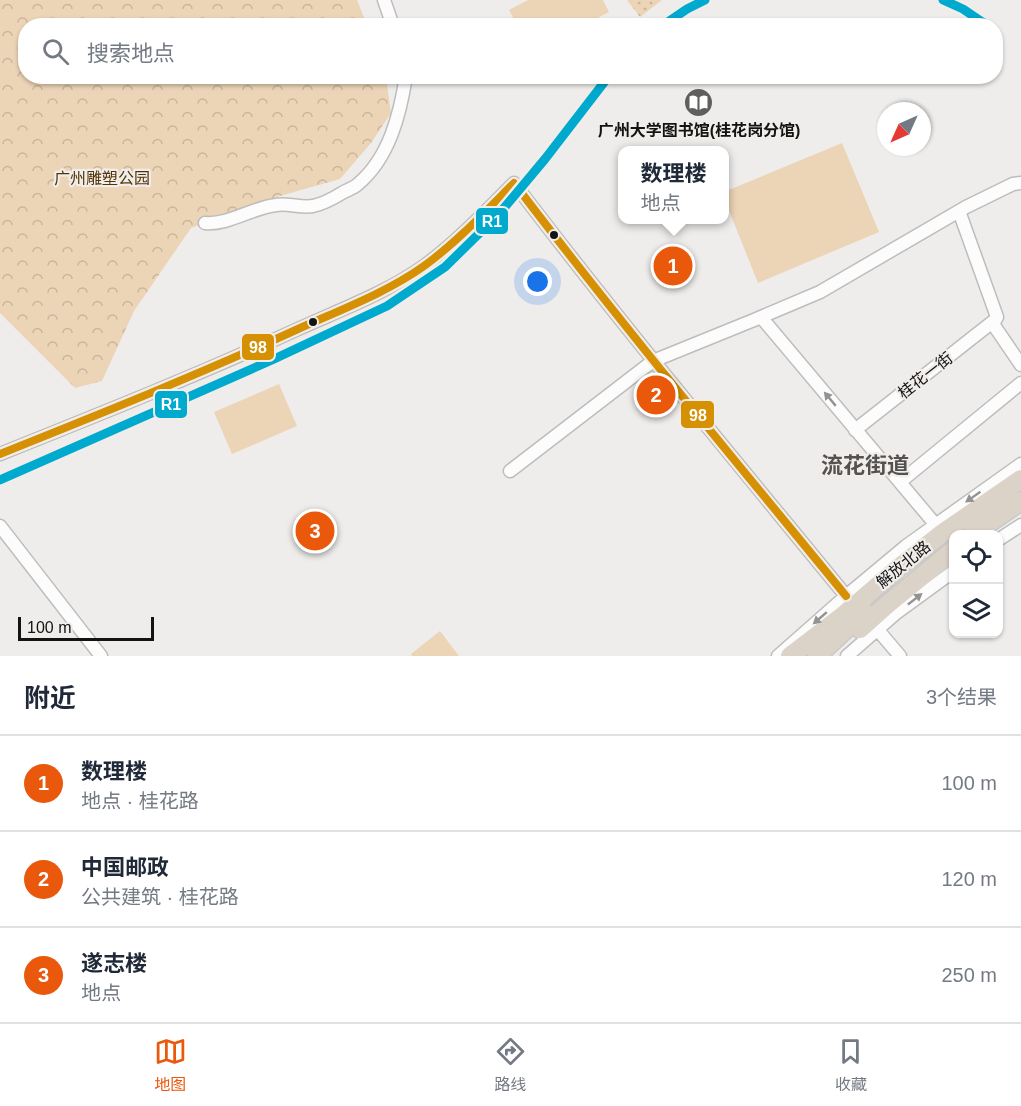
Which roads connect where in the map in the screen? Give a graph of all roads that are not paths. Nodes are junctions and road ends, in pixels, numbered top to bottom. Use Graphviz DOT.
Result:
graph roads {
  1 [pos="384,0"];
  2 [pos="390,18"];
  3 [pos="404,84"];
  4 [pos="1021,183"];
  5 [pos="959,211"];
  6 [pos="205,223"];
  7 [pos="761,317"];
  8 [pos="995,321"];
  9 [pos="653,361"];
  10 [pos="1021,365"];
  11 [pos="1021,383"];
  12 [pos="855,430"];
  13 [pos="0,454"];
  14 [pos="1021,464"];
  15 [pos="510,471"];
  16 [pos="1021,479"];
  17 [pos="900,482"];
  18 [pos="1021,490"];
  19 [pos="1021,501"];
  20 [pos="936,524"];
  21 [pos="1021,525"];
  22 [pos="0,526"];
  23 [pos="965,530"];
  24 [pos="979,530"];
  25 [pos="1003,537"];
  26 [pos="949,543"];
  27 [pos="949,554"];
  28 [pos="949,574"];
  29 [pos="846,596"];
  30 [pos="877,629"];
  31 [pos="101,656"];
  32 [pos="778,656"];
  33 [pos="790,656"];
  34 [pos="817,656"];
  35 [pos="833,656"];
  36 [pos="847,656"];
  37 [pos="900,656"];
  1 -- 2 [label="street"];
  3 -- 6 [label="street"];
  4 -- 5 [label="street"];
  5 -- 7 [label="street"];
  5 -- 8 [label="street"];
  7 -- 9 [label="street"];
  12 -- 7 [label="street, one-way"];
  8 -- 10 [label="street"];
  8 -- 12 [label="street, 桂花一街"];
  9 -- 13 [label="street"];
  9 -- 15 [label="street"];
  9 -- 29 [label="street"];
  11 -- 17 [label="street"];
  12 -- 17 [label="street"];
  14 -- 20 [label="street, one-way"];
  16 -- 33 [label="highway, 解放北路"];
  17 -- 20 [label="street"];
  18 -- 23 [label="highway"];
  19 -- 24 [label="highway"];
  20 -- 29 [label="street"];
  21 -- 25 [label="street"];
  22 -- 31 [label="street"];
  26 -- 34 [label="highway"];
  27 -- 35 [label="highway, 解放北路"];
  30 -- 28 [label="street, one-way"];
  29 -- 32 [label="street, one-way"];
  30 -- 36 [label="street"];
  30 -- 37 [label="street"];
}
